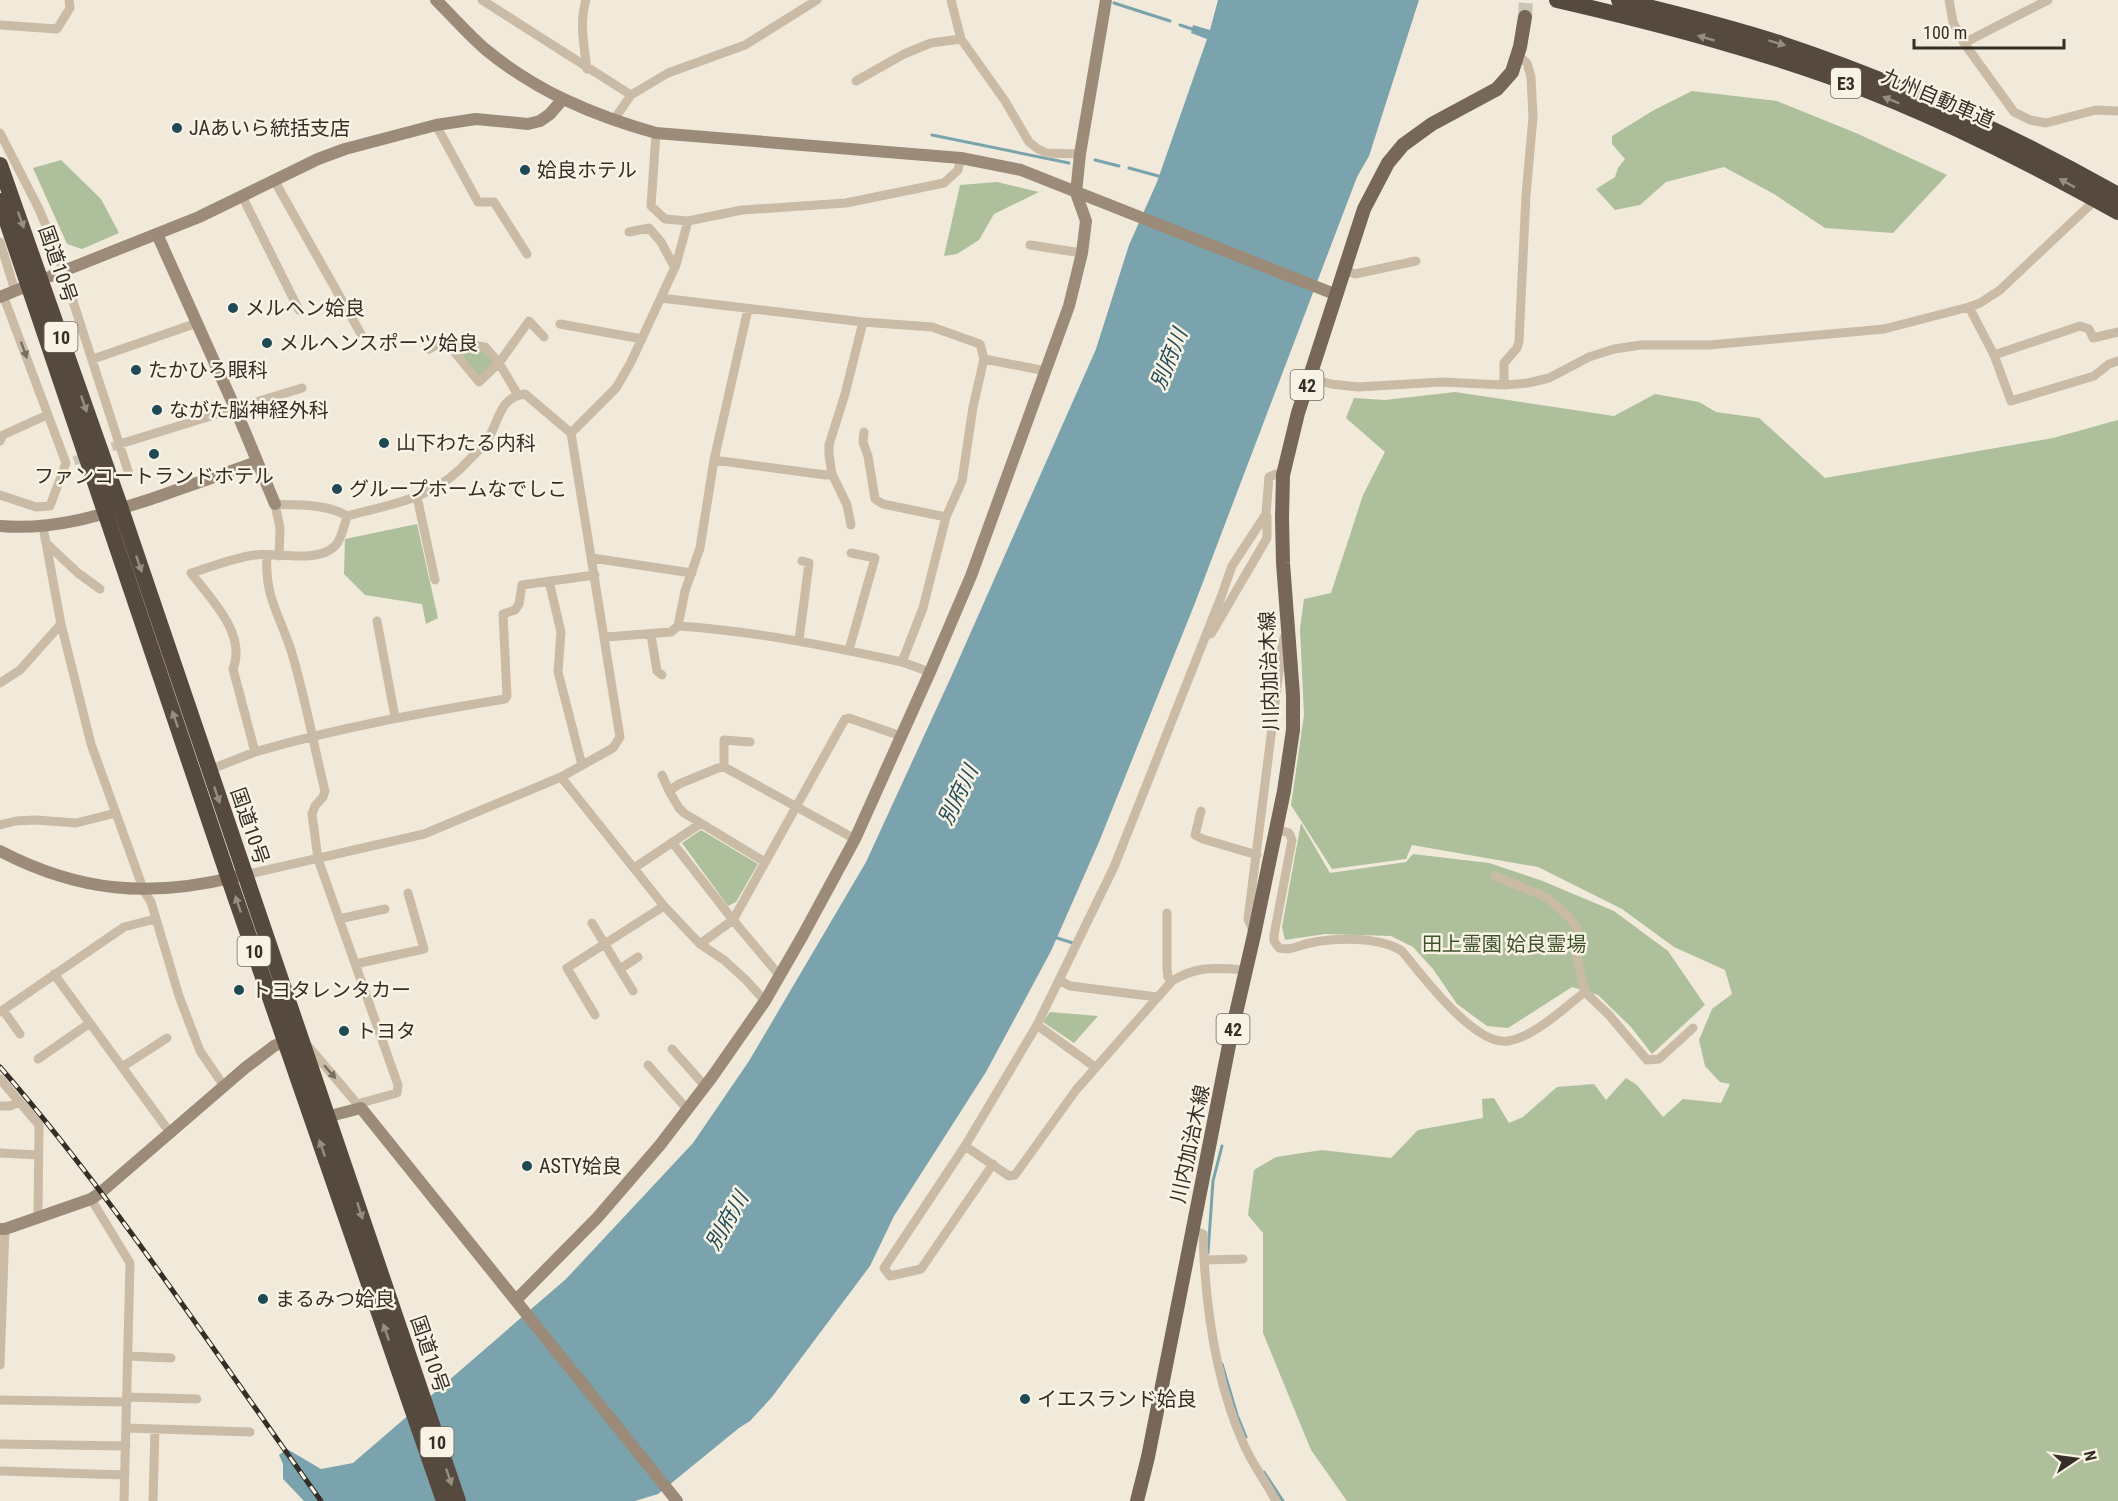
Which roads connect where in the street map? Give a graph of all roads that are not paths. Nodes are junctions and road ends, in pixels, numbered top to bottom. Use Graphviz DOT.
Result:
graph roads {
  1 [pos="69,0"];
  2 [pos="436,0"];
  3 [pos="482,0"];
  4 [pos="586,0"];
  5 [pos="817,0"];
  6 [pos="951,0"];
  7 [pos="1106,0"];
  8 [pos="1557,0"];
  9 [pos="1619,0"];
  10 [pos="1949,0"];
  11 [pos="2048,0"];
  12 [pos="1525,17"];
  13 [pos="0,25"];
  14 [pos="961,39"];
  15 [pos="1964,43"];
  16 [pos="1518,56"];
  17 [pos="587,69"];
  18 [pos="856,81"];
  19 [pos="630,95"];
  20 [pos="562,100"];
  21 [pos="2118,111"];
  22 [pos="613,121"];
  23 [pos="436,125"];
  24 [pos="0,133"];
  25 [pos="656,133"];
  26 [pos="1080,154"];
  27 [pos="961,158"];
  28 [pos="0,165"];
  29 [pos="274,180"];
  30 [pos="1077,193"];
  31 [pos="2118,195"];
  32 [pos="243,196"];
  33 [pos="0,201"];
  34 [pos="2089,206"];
  35 [pos="2118,212"];
  36 [pos="688,221"];
  37 [pos="629,232"];
  38 [pos="157,234"];
  39 [pos="0,242"];
  40 [pos="1030,245"];
  41 [pos="1082,253"];
  42 [pos="527,254"];
  43 [pos="1416,261"];
  44 [pos="675,268"];
  45 [pos="1345,270"];
  46 [pos="64,271"];
  47 [pos="51,276"];
  48 [pos="10,293"];
  49 [pos="1332,294"];
  50 [pos="661,298"];
  51 [pos="1969,307"];
  52 [pos="748,309"];
  53 [pos="299,310"];
  54 [pos="863,322"];
  55 [pos="197,323"];
  56 [pos="560,324"];
  57 [pos="2118,332"];
  58 [pos="361,334"];
  59 [pos="544,336"];
  60 [pos="642,339"];
  61 [pos="466,344"];
  62 [pos="429,350"];
  63 [pos="1994,355"];
  64 [pos="93,359"];
  65 [pos="984,359"];
  66 [pos="2118,361"];
  67 [pos="499,363"];
  68 [pos="1046,371"];
  69 [pos="1310,378"];
  70 [pos="1504,385"];
  71 [pos="302,388"];
  72 [pos="518,395"];
  73 [pos="235,408"];
  74 [pos="48,415"];
  75 [pos="864,432"];
  76 [pos="572,433"];
  77 [pos="0,441"];
  78 [pos="120,444"];
  79 [pos="714,460"];
  80 [pos="257,462"];
  81 [pos="129,474"];
  82 [pos="832,474"];
  83 [pos="1283,475"];
  84 [pos="0,495"];
  85 [pos="417,497"];
  86 [pos="275,504"];
  87 [pos="114,511"];
  88 [pos="1266,514"];
  89 [pos="347,516"];
  90 [pos="946,517"];
  91 [pos="851,525"];
  92 [pos="0,526"];
  93 [pos="43,527"];
  94 [pos="47,544"];
  95 [pos="851,552"];
  96 [pos="267,556"];
  97 [pos="279,556"];
  98 [pos="592,558"];
  99 [pos="802,561"];
  100 [pos="692,573"];
  101 [pos="595,575"];
  102 [pos="435,580"];
  103 [pos="549,581"];
  104 [pos="100,589"];
  105 [pos="378,621"];
  106 [pos="61,624"];
  107 [pos="678,626"];
  108 [pos="651,635"];
  109 [pos="1290,635"];
  110 [pos="606,637"];
  111 [pos="799,640"];
  112 [pos="849,650"];
  113 [pos="902,662"];
  114 [pos="1199,666"];
  115 [pos="930,672"];
  116 [pos="662,675"];
  117 [pos="0,683"];
  118 [pos="395,717"];
  119 [pos="311,735"];
  120 [pos="901,736"];
  121 [pos="750,742"];
  122 [pos="255,752"];
  123 [pos="582,765"];
  124 [pos="724,767"];
  125 [pos="209,770"];
  126 [pos="662,775"];
  127 [pos="561,777"];
  128 [pos="669,791"];
  129 [pos="797,807"];
  130 [pos="1201,811"];
  131 [pos="116,813"];
  132 [pos="700,824"];
  133 [pos="0,825"];
  134 [pos="1276,829"];
  135 [pos="855,839"];
  136 [pos="672,842"];
  137 [pos="0,851"];
  138 [pos="1257,855"];
  139 [pos="318,859"];
  140 [pos="765,862"];
  141 [pos="634,868"];
  142 [pos="1495,876"];
  143 [pos="237,877"];
  144 [pos="144,891"];
  145 [pos="408,893"];
  146 [pos="664,906"];
  147 [pos="384,909"];
  148 [pos="1167,913"];
  149 [pos="339,919"];
  150 [pos="155,920"];
  151 [pos="733,920"];
  152 [pos="592,923"];
  153 [pos="1254,935"];
  154 [pos="604,944"];
  155 [pos="700,944"];
  156 [pos="638,957"];
  157 [pos="355,964"];
  158 [pos="620,969"];
  159 [pos="1246,970"];
  160 [pos="54,974"];
  161 [pos="779,975"];
  162 [pos="1059,980"];
  163 [pos="1172,981"];
  164 [pos="633,991"];
  165 [pos="1585,992"];
  166 [pos="1157,997"];
  167 [pos="765,1000"];
  168 [pos="2,1011"];
  169 [pos="595,1015"];
  170 [pos="90,1023"];
  171 [pos="1038,1025"];
  172 [pos="1693,1028"];
  173 [pos="20,1034"];
  174 [pos="166,1038"];
  175 [pos="292,1038"];
  176 [pos="672,1049"];
  177 [pos="38,1059"];
  178 [pos="648,1065"];
  179 [pos="122,1067"];
  180 [pos="1095,1067"];
  181 [pos="0,1079"];
  182 [pos="224,1086"];
  183 [pos="705,1086"];
  184 [pos="20,1102"];
  185 [pos="0,1106"];
  186 [pos="359,1106"];
  187 [pos="687,1109"];
  188 [pos="320,1118"];
  189 [pos="171,1134"];
  190 [pos="964,1146"];
  191 [pos="0,1153"];
  192 [pos="38,1155"];
  193 [pos="993,1164"];
  194 [pos="91,1199"];
  195 [pos="38,1217"];
  196 [pos="2,1229"];
  197 [pos="1192,1230"];
  198 [pos="1208,1259"];
  199 [pos="1243,1259"];
  200 [pos="520,1305"];
  201 [pos="128,1356"];
  202 [pos="171,1358"];
  203 [pos="0,1365"];
  204 [pos="411,1385"];
  205 [pos="127,1399"];
  206 [pos="197,1399"];
  207 [pos="0,1400"];
  208 [pos="126,1428"];
  209 [pos="155,1429"];
  210 [pos="250,1432"];
  211 [pos="0,1444"];
  212 [pos="126,1446"];
  213 [pos="0,1471"];
  214 [pos="125,1474"];
  215 [pos="674,1497"];
  216 [pos="124,1501"];
  217 [pos="153,1501"];
  218 [pos="444,1501"];
  219 [pos="458,1501"];
  220 [pos="1137,1501"];
  221 [pos="1276,1501"];
  1 -- 13 [label="street"];
  2 -- 20 [label="street"];
  3 -- 17 [label="street"];
  4 -- 17 [label="street"];
  5 -- 19 [label="street"];
  6 -- 14 [label="street"];
  7 -- 26 [label="street"];
  35 -- 8 [label="highway, 九州自動車道 / E3, one-way"];
  9 -- 31 [label="highway, 九州自動車道 / E3, one-way"];
  10 -- 15 [label="street"];
  11 -- 15 [label="street"];
  12 -- 16 [label="main road, 川内加治木線 / 42"];
  14 -- 18 [label="street"];
  14 -- 26 [label="street"];
  15 -- 21 [label="street"];
  16 -- 45 [label="main road, 川内加治木線 / 42"];
  16 -- 70 [label="street"];
  17 -- 19 [label="street"];
  19 -- 22 [label="street"];
  20 -- 22 [label="street"];
  20 -- 23 [label="street"];
  22 -- 25 [label="street"];
  23 -- 29 [label="street"];
  23 -- 42 [label="street"];
  24 -- 46 [label="street"];
  25 -- 27 [label="street"];
  25 -- 36 [label="street"];
  26 -- 30 [label="street"];
  27 -- 30 [label="street"];
  27 -- 36 [label="street"];
  28 -- 87 [label="highway, 国道10号 / 10, one-way"];
  29 -- 32 [label="street"];
  29 -- 58 [label="street"];
  30 -- 41 [label="street"];
  30 -- 49 [label="street"];
  32 -- 38 [label="street"];
  32 -- 53 [label="street"];
  33 -- 87 [label="highway, 国道10号 / 10"];
  34 -- 51 [label="street"];
  36 -- 44 [label="street"];
  37 -- 44 [label="street"];
  38 -- 46 [label="street"];
  38 -- 55 [label="street"];
  39 -- 48 [label="street"];
  40 -- 41 [label="street"];
  41 -- 68 [label="street"];
  43 -- 45 [label="street"];
  44 -- 50 [label="street"];
  45 -- 49 [label="main road, 川内加治木線 / 42"];
  46 -- 47 [label="street"];
  46 -- 64 [label="street"];
  48 -- 74 [label="street, one-way"];
  49 -- 69 [label="main road, 川内加治木線 / 42"];
  50 -- 52 [label="street"];
  50 -- 60 [label="street"];
  51 -- 63 [label="street"];
  51 -- 70 [label="street"];
  52 -- 54 [label="street"];
  52 -- 79 [label="street"];
  54 -- 65 [label="street"];
  54 -- 82 [label="street"];
  55 -- 64 [label="street"];
  55 -- 73 [label="street"];
  56 -- 60 [label="street"];
  57 -- 63 [label="street"];
  59 -- 67 [label="street"];
  60 -- 76 [label="street"];
  61 -- 62 [label="street"];
  61 -- 67 [label="street"];
  61 -- 67 [label="street"];
  63 -- 66 [label="street"];
  64 -- 78 [label="street"];
  65 -- 68 [label="street"];
  65 -- 90 [label="street"];
  67 -- 72 [label="street"];
  68 -- 115 [label="street"];
  69 -- 70 [label="street"];
  69 -- 83 [label="main road, 川内加治木線 / 42"];
  71 -- 73 [label="street"];
  72 -- 76 [label="street"];
  72 -- 85 [label="street"];
  73 -- 78 [label="street"];
  73 -- 80 [label="street"];
  74 -- 77 [label="street"];
  74 -- 84 [label="street"];
  75 -- 90 [label="street"];
  76 -- 98 [label="street"];
  78 -- 81 [label="street"];
  79 -- 82 [label="street"];
  79 -- 100 [label="street"];
  80 -- 86 [label="street"];
  80 -- 87 [label="street"];
  82 -- 91 [label="street"];
  83 -- 88 [label="street"];
  83 -- 109 [label="main road, 川内加治木線 / 42"];
  85 -- 89 [label="street"];
  85 -- 102 [label="street"];
  86 -- 89 [label="street"];
  86 -- 97 [label="street"];
  87 -- 93 [label="street"];
  87 -- 125 [label="highway, 国道10号 / 10, one-way"];
  143 -- 87 [label="highway, 国道10号 / 10, one-way"];
  88 -- 114 [label="street"];
  88 -- 162 [label="street"];
  89 -- 97 [label="street"];
  90 -- 113 [label="street"];
  92 -- 93 [label="street"];
  93 -- 94 [label="street"];
  94 -- 104 [label="street"];
  94 -- 106 [label="street"];
  95 -- 112 [label="street"];
  96 -- 97 [label="street"];
  96 -- 119 [label="street"];
  96 -- 122 [label="street"];
  98 -- 100 [label="street"];
  98 -- 101 [label="street"];
  99 -- 111 [label="street"];
  100 -- 107 [label="street"];
  101 -- 103 [label="street"];
  101 -- 110 [label="street"];
  103 -- 118 [label="street"];
  103 -- 123 [label="street"];
  105 -- 118 [label="street"];
  106 -- 117 [label="street"];
  106 -- 131 [label="street"];
  107 -- 108 [label="street"];
  107 -- 111 [label="street"];
  108 -- 110 [label="street"];
  108 -- 116 [label="street"];
  109 -- 134 [label="main road, 川内加治木線 / 42"];
  109 -- 138 [label="street"];
  110 -- 123 [label="street"];
  111 -- 112 [label="street"];
  112 -- 113 [label="street"];
  113 -- 115 [label="street"];
  115 -- 120 [label="street"];
  118 -- 119 [label="street"];
  119 -- 122 [label="street"];
  119 -- 139 [label="street"];
  120 -- 129 [label="street"];
  120 -- 135 [label="street"];
  121 -- 124 [label="street"];
  122 -- 125 [label="street"];
  123 -- 127 [label="street"];
  124 -- 128 [label="street"];
  124 -- 129 [label="street"];
  125 -- 143 [label="highway, 国道10号 / 10, one-way"];
  126 -- 128 [label="street"];
  127 -- 139 [label="street"];
  127 -- 141 [label="street"];
  128 -- 132 [label="street"];
  129 -- 135 [label="street"];
  129 -- 140 [label="street"];
  130 -- 138 [label="street"];
  131 -- 133 [label="street"];
  131 -- 144 [label="street"];
  132 -- 136 [label="street"];
  132 -- 140 [label="street"];
  134 -- 153 [label="main road, 川内加治木線 / 42"];
  134 -- 165 [label="street"];
  135 -- 161 [label="street"];
  136 -- 141 [label="street"];
  136 -- 151 [label="street"];
  137 -- 144 [label="street"];
  138 -- 153 [label="street"];
  139 -- 143 [label="street"];
  139 -- 149 [label="street"];
  140 -- 151 [label="street"];
  141 -- 146 [label="street"];
  142 -- 165 [label="street"];
  143 -- 144 [label="street"];
  143 -- 175 [label="highway, 国道10号 / 10"];
  144 -- 150 [label="street"];
  145 -- 157 [label="street"];
  146 -- 154 [label="street"];
  146 -- 155 [label="street"];
  147 -- 149 [label="street"];
  148 -- 163 [label="street"];
  149 -- 157 [label="street"];
  150 -- 160 [label="street"];
  150 -- 182 [label="street"];
  151 -- 155 [label="street"];
  151 -- 161 [label="street"];
  152 -- 154 [label="street"];
  153 -- 159 [label="main road, 川内加治木線 / 42"];
  154 -- 158 [label="street"];
  154 -- 169 [label="street"];
  155 -- 167 [label="street"];
  156 -- 158 [label="street"];
  157 -- 186 [label="street"];
  158 -- 164 [label="street"];
  159 -- 163 [label="street"];
  159 -- 197 [label="main road, 川内加治木線 / 42"];
  160 -- 168 [label="street"];
  160 -- 170 [label="street"];
  161 -- 167 [label="street"];
  162 -- 166 [label="street"];
  162 -- 171 [label="street"];
  163 -- 166 [label="street"];
  165 -- 172 [label="street"];
  166 -- 180 [label="street"];
  167 -- 183 [label="street"];
  168 -- 173 [label="street"];
  170 -- 177 [label="street"];
  170 -- 179 [label="street"];
  171 -- 180 [label="street"];
  171 -- 190 [label="street"];
  174 -- 179 [label="street"];
  175 -- 182 [label="street"];
  175 -- 186 [label="street, one-way"];
  175 -- 188 [label="highway, 国道10号 / 10"];
  176 -- 183 [label="street"];
  178 -- 187 [label="street"];
  179 -- 189 [label="street"];
  180 -- 193 [label="street"];
  181 -- 184 [label="street"];
  182 -- 189 [label="street"];
  183 -- 187 [label="street"];
  184 -- 185 [label="street"];
  184 -- 192 [label="street"];
  186 -- 188 [label="street"];
  186 -- 200 [label="street"];
  187 -- 200 [label="street"];
  188 -- 204 [label="highway, 国道10号 / 10"];
  189 -- 194 [label="street"];
  190 -- 193 [label="street"];
  190 -- 193 [label="street"];
  191 -- 192 [label="street"];
  192 -- 195 [label="street"];
  194 -- 195 [label="street"];
  194 -- 201 [label="street"];
  195 -- 196 [label="street"];
  196 -- 203 [label="street"];
  197 -- 198 [label="street"];
  197 -- 220 [label="main road, 川内加治木線 / 42"];
  198 -- 199 [label="street"];
  198 -- 221 [label="street"];
  200 -- 215 [label="street"];
  201 -- 202 [label="street"];
  201 -- 205 [label="street"];
  204 -- 218 [label="highway, 国道10号 / 10"];
  204 -- 219 [label="highway, 国道10号 / 10, one-way"];
  205 -- 206 [label="street"];
  205 -- 207 [label="street"];
  205 -- 208 [label="street"];
  208 -- 209 [label="street"];
  208 -- 212 [label="street"];
  209 -- 210 [label="street"];
  209 -- 217 [label="street"];
  211 -- 212 [label="street"];
  212 -- 214 [label="street"];
  213 -- 214 [label="street"];
  214 -- 216 [label="street"];
}
